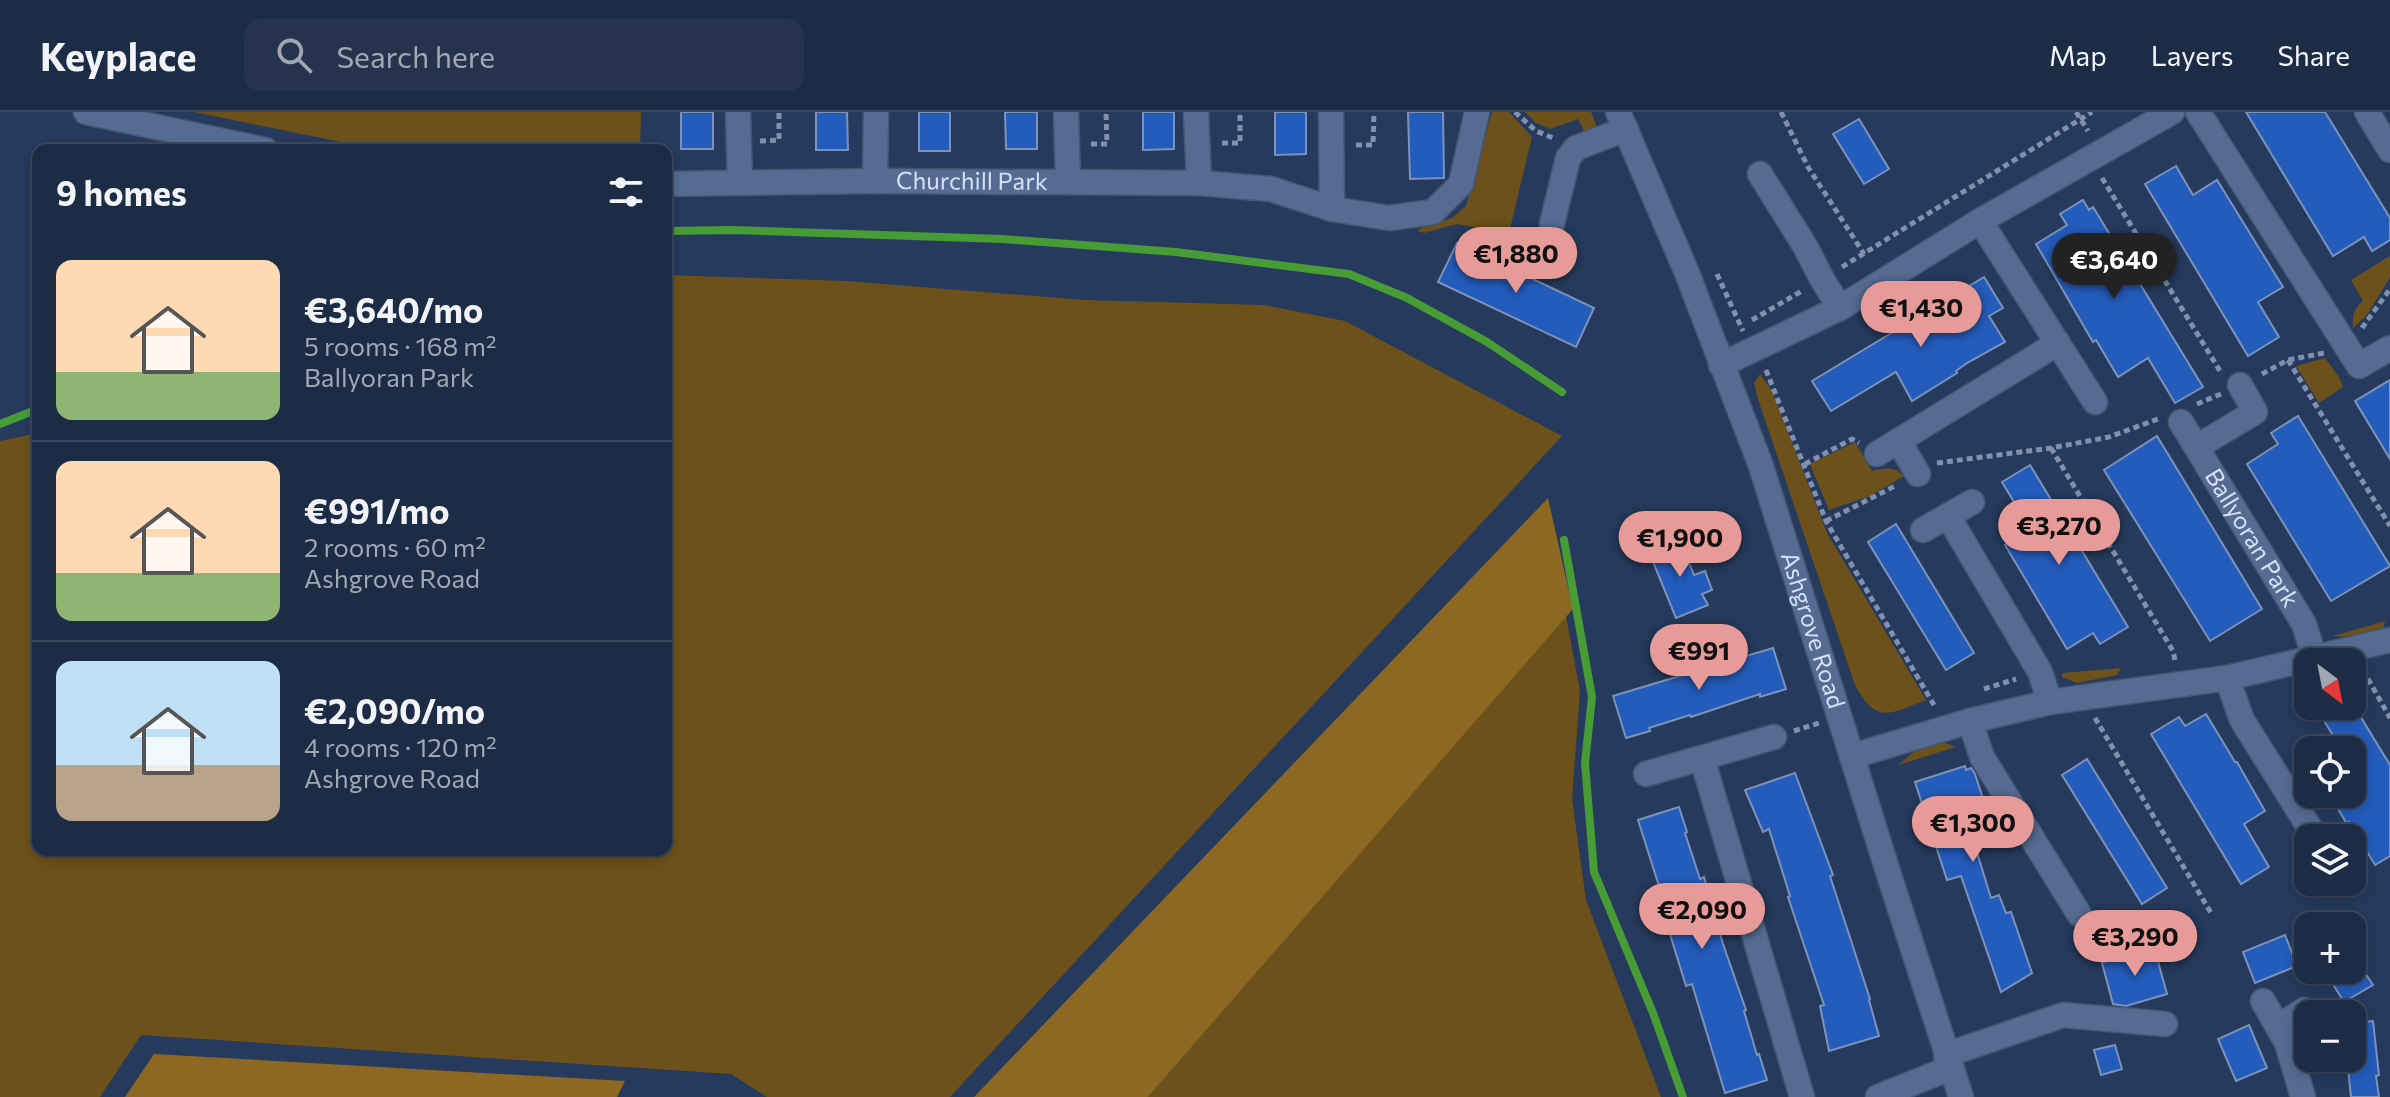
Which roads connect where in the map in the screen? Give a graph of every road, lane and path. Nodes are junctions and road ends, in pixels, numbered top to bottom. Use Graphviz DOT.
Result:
graph roads {
  1 [pos="86,112"];
  2 [pos="738,112"];
  3 [pos="779,112"];
  4 [pos="876,112"];
  5 [pos="1066,112"];
  6 [pos="1106,112"];
  7 [pos="1196,112"];
  8 [pos="1240,112"];
  9 [pos="1331,112"];
  10 [pos="1374,112"];
  11 [pos="1477,112"];
  12 [pos="1515,112"];
  13 [pos="1781,112"];
  14 [pos="2092,112"];
  15 [pos="2172,112"];
  16 [pos="2198,112"];
  17 [pos="2367,112"];
  18 [pos="137,117"];
  19 [pos="1622,121"];
  20 [pos="739,141"];
  21 [pos="1197,143"];
  22 [pos="242,144"];
  23 [pos="1066,144"];
  24 [pos="1331,146"];
  25 [pos="1576,148"];
  26 [pos="2390,150"];
  27 [pos="2090,159"];
  28 [pos="1760,174"];
  29 [pos="875,181"];
  30 [pos="1068,182"];
  31 [pos="740,183"];
  32 [pos="1199,183"];
  33 [pos="672,184"];
  34 [pos="1332,209"];
  35 [pos="1980,221"];
  36 [pos="1552,224"];
  37 [pos="1864,254"];
  38 [pos="1715,269"];
  39 [pos="1822,279"];
  40 [pos="1884,281"];
  41 [pos="2390,289"];
  42 [pos="1840,308"];
  43 [pos="1740,326"];
  44 [pos="2343,342"];
  45 [pos="2058,343"];
  46 [pos="2390,348"];
  47 [pos="1756,349"];
  48 [pos="2288,360"];
  49 [pos="1721,365"];
  50 [pos="2235,387"];
  51 [pos="2095,402"];
  52 [pos="2178,415"];
  53 [pos="1899,442"];
  54 [pos="2197,447"];
  55 [pos="2051,448"];
  56 [pos="1877,454"];
  57 [pos="1804,465"];
  58 [pos="1918,474"];
  59 [pos="1972,502"];
  60 [pos="1948,516"];
  61 [pos="1826,521"];
  62 [pos="2390,526"];
  63 [pos="1923,530"];
  64 [pos="2390,640"];
  65 [pos="2312,648"];
  66 [pos="2359,648"];
  67 [pos="2294,664"];
  68 [pos="2227,678"];
  69 [pos="2366,678"];
  70 [pos="2182,684"];
  71 [pos="2090,696"];
  72 [pos="2050,702"];
  73 [pos="1934,705"];
  74 [pos="1840,717"];
  75 [pos="2390,718"];
  76 [pos="1970,721"];
  77 [pos="1774,737"];
  78 [pos="1853,756"];
  79 [pos="1702,758"];
  80 [pos="1646,774"];
  81 [pos="2307,824"];
  82 [pos="2211,913"];
  83 [pos="2079,914"];
  84 [pos="2263,1001"];
  85 [pos="2294,1017"];
  86 [pos="2165,1024"];
  87 [pos="2278,1027"];
  88 [pos="1948,1062"];
  89 [pos="1802,1097"];
  90 [pos="1878,1097"];
  91 [pos="1961,1097"];
  92 [pos="2303,1097"];
  1 -- 18 [label="street"];
  2 -- 20 [label="street"];
  3 -- 20 [label="path"];
  4 -- 29 [label="street, Churchill Park"];
  5 -- 23 [label="street, Churchill Park"];
  6 -- 23 [label="path"];
  7 -- 21 [label="street"];
  8 -- 21 [label="path"];
  9 -- 24 [label="street"];
  10 -- 24 [label="path"];
  11 -- 34 [label="street, Churchill Park"];
  12 -- 25 [label="path"];
  13 -- 37 [label="path"];
  14 -- 37 [label="path"];
  15 -- 27 [label="street"];
  16 -- 44 [label="street"];
  17 -- 26 [label="street"];
  18 -- 22 [label="street"];
  19 -- 25 [label="street"];
  19 -- 49 [label="street, Ashgrove Road"];
  20 -- 31 [label="street"];
  21 -- 32 [label="street"];
  23 -- 30 [label="street, Churchill Park"];
  24 -- 34 [label="street"];
  25 -- 36 [label="street"];
  27 -- 35 [label="street"];
  27 -- 50 [label="path"];
  28 -- 39 [label="street"];
  29 -- 30 [label="street, Churchill Park"];
  29 -- 31 [label="street, Churchill Park"];
  30 -- 32 [label="street, Churchill Park"];
  31 -- 33 [label="street, Churchill Park"];
  32 -- 34 [label="street, Churchill Park"];
  35 -- 40 [label="street"];
  35 -- 45 [label="street"];
  37 -- 39 [label="path"];
  37 -- 40 [label="path"];
  38 -- 43 [label="path"];
  39 -- 42 [label="street"];
  39 -- 43 [label="path"];
  40 -- 42 [label="street"];
  41 -- 44 [label="path"];
  42 -- 47 [label="street"];
  43 -- 47 [label="path"];
  44 -- 46 [label="street"];
  44 -- 48 [label="path"];
  45 -- 51 [label="street"];
  45 -- 53 [label="street"];
  47 -- 49 [label="street"];
  47 -- 57 [label="path"];
  48 -- 50 [label="path"];
  48 -- 62 [label="path"];
  49 -- 74 [label="street, Ashgrove Road"];
  50 -- 52 [label="path"];
  50 -- 54 [label="street"];
  52 -- 54 [label="street, Ballyoran Park"];
  52 -- 55 [label="path"];
  53 -- 56 [label="street"];
  53 -- 58 [label="street"];
  54 -- 65 [label="street, Ballyoran Park"];
  55 -- 58 [label="path"];
  55 -- 70 [label="path"];
  56 -- 57 [label="path"];
  57 -- 61 [label="path"];
  58 -- 61 [label="path"];
  59 -- 60 [label="street"];
  60 -- 63 [label="street"];
  60 -- 72 [label="street"];
  61 -- 73 [label="path"];
  64 -- 66 [label="street"];
  67 -- 68 [label="street"];
  68 -- 70 [label="street"];
  68 -- 81 [label="street"];
  69 -- 75 [label="path"];
  70 -- 71 [label="street"];
  71 -- 72 [label="street"];
  71 -- 82 [label="path"];
  72 -- 76 [label="street"];
  74 -- 77 [label="path"];
  74 -- 78 [label="street, Ashgrove Road"];
  76 -- 78 [label="street"];
  76 -- 83 [label="street"];
  77 -- 79 [label="street"];
  78 -- 88 [label="street, Ashgrove Road"];
  79 -- 80 [label="street"];
  79 -- 89 [label="street"];
  84 -- 87 [label="street"];
  85 -- 87 [label="street"];
  86 -- 88 [label="street"];
  87 -- 92 [label="street"];
  88 -- 90 [label="street"];
  88 -- 91 [label="street, Ashgrove Road"];
}
